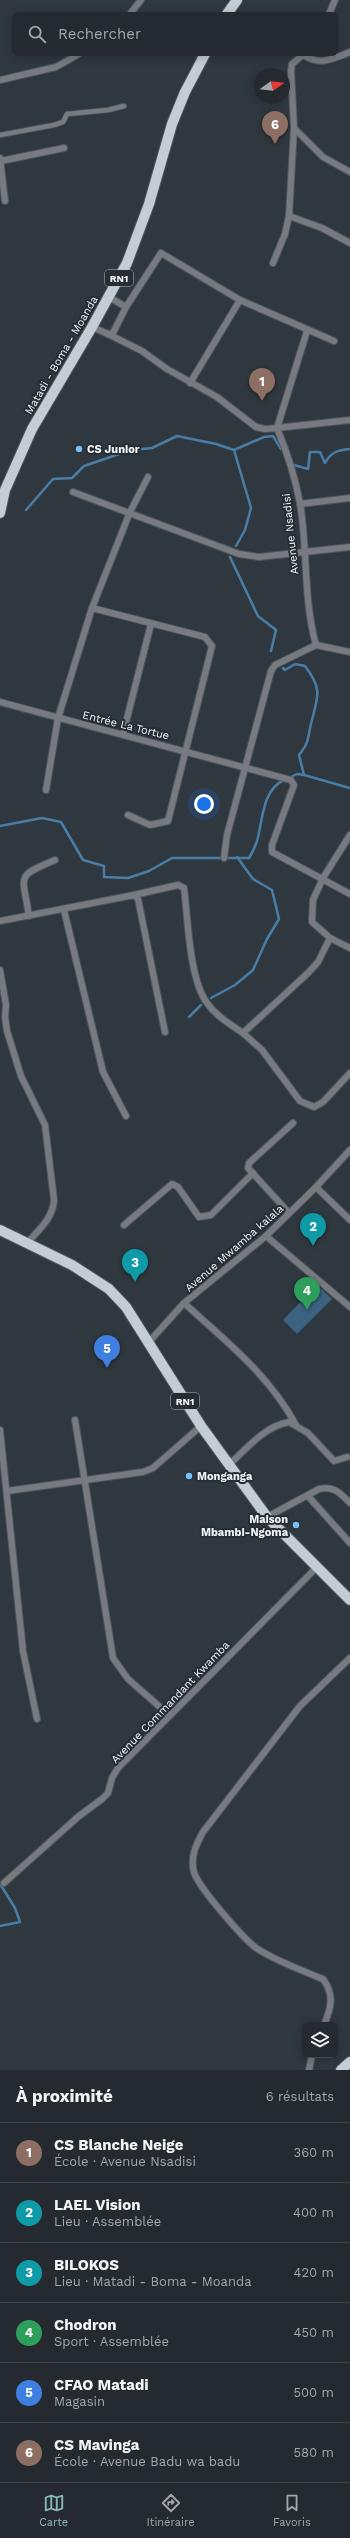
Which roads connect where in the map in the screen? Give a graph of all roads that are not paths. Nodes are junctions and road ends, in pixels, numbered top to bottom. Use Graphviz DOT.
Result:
graph roads {
  1 [pos="140,0"];
  2 [pos="237,0"];
  3 [pos="336,0"];
  4 [pos="131,12"];
  5 [pos="228,12"];
  6 [pos="330,12"];
  7 [pos="350,52"];
  8 [pos="75,56"];
  9 [pos="204,56"];
  10 [pos="302,56"];
  11 [pos="307,56"];
  12 [pos="0,80"];
  13 [pos="124,106"];
  14 [pos="294,128"];
  15 [pos="0,135"];
  16 [pos="64,148"];
  17 [pos="0,156"];
  18 [pos="0,161"];
  19 [pos="350,172"];
  20 [pos="5,201"];
  21 [pos="289,216"];
  22 [pos="350,243"];
  23 [pos="273,263"];
  24 [pos="109,297"];
  25 [pos="240,300"];
  26 [pos="126,307"];
  27 [pos="92,328"];
  28 [pos="307,331"];
  29 [pos="108,334"];
  30 [pos="334,341"];
  31 [pos="190,383"];
  32 [pos="350,420"];
  33 [pos="277,428"];
  34 [pos="148,477"];
  35 [pos="3,489"];
  36 [pos="73,492"];
  37 [pos="350,498"];
  38 [pos="300,504"];
  39 [pos="130,512"];
  40 [pos="0,513"];
  41 [pos="350,547"];
  42 [pos="304,553"];
  43 [pos="92,608"];
  44 [pos="151,624"];
  45 [pos="316,645"];
  46 [pos="350,652"];
  47 [pos="0,702"];
  48 [pos="58,718"];
  49 [pos="123,734"];
  50 [pos="185,750"];
  51 [pos="246,768"];
  52 [pos="46,790"];
  53 [pos="128,815"];
  54 [pos="350,835"];
  55 [pos="224,858"];
  56 [pos="55,860"];
  57 [pos="323,878"];
  58 [pos="350,894"];
  59 [pos="134,895"];
  60 [pos="64,910"];
  61 [pos="29,916"];
  62 [pos="0,921"];
  63 [pos="330,938"];
  64 [pos="350,948"];
  65 [pos="0,970"];
  66 [pos="165,1032"];
  67 [pos="243,1033"];
  68 [pos="350,1073"];
  69 [pos="126,1116"];
  70 [pos="293,1123"];
  71 [pos="350,1150"];
  72 [pos="253,1173"];
  73 [pos="316,1187"];
  74 [pos="289,1213"];
  75 [pos="350,1220"];
  76 [pos="124,1225"];
  77 [pos="0,1230"];
  78 [pos="266,1236"];
  79 [pos="27,1243"];
  80 [pos="184,1303"];
  81 [pos="350,1307"];
  82 [pos="148,1343"];
  83 [pos="75,1420"];
  84 [pos="296,1425"];
  85 [pos="202,1426"];
  86 [pos="0,1430"];
  87 [pos="347,1457"];
  88 [pos="229,1465"];
  89 [pos="86,1480"];
  90 [pos="6,1491"];
  91 [pos="308,1496"];
  92 [pos="3,1498"];
  93 [pos="350,1503"];
  94 [pos="267,1517"];
  95 [pos="350,1543"];
  96 [pos="317,1567"];
  97 [pos="350,1600"];
  98 [pos="350,1658"];
  99 [pos="169,1715"];
  100 [pos="37,1719"];
  101 [pos="4,1883"];
  102 [pos="325,2022"];
  103 [pos="311,2058"];
  104 [pos="350,2062"];
  105 [pos="309,2070"];
  106 [pos="341,2070"];
  1 -- 4 [label="street"];
  2 -- 5 [label="highway"];
  3 -- 6 [label="street"];
  7 -- 11 [label="street"];
  8 -- 12 [label="street"];
  9 -- 24 [label="highway, Matadi - Boma - Moanda / RN1"];
  10 -- 14 [label="street"];
  13 -- 15 [label="street"];
  14 -- 19 [label="street"];
  14 -- 21 [label="street"];
  16 -- 18 [label="street"];
  17 -- 18 [label="street"];
  18 -- 20 [label="street"];
  21 -- 22 [label="street"];
  21 -- 23 [label="street"];
  24 -- 26 [label="street"];
  24 -- 27 [label="highway, Matadi - Boma - Moanda / RN1"];
  25 -- 26 [label="street"];
  25 -- 28 [label="street"];
  25 -- 31 [label="street"];
  26 -- 29 [label="street"];
  27 -- 29 [label="street"];
  27 -- 35 [label="highway, Matadi - Boma - Moanda / RN1"];
  28 -- 30 [label="street"];
  28 -- 33 [label="street"];
  29 -- 31 [label="street"];
  31 -- 33 [label="street"];
  32 -- 33 [label="street"];
  33 -- 38 [label="street, Avenue Nsadisi"];
  34 -- 39 [label="street"];
  35 -- 40 [label="highway, Matadi - Boma - Moanda / RN1"];
  36 -- 39 [label="street"];
  37 -- 38 [label="street"];
  38 -- 42 [label="street, Avenue Nsadisi"];
  39 -- 42 [label="street"];
  39 -- 43 [label="street"];
  41 -- 42 [label="street"];
  42 -- 45 [label="street, Avenue Nsadisi"];
  43 -- 44 [label="street"];
  43 -- 48 [label="street"];
  44 -- 49 [label="street"];
  44 -- 50 [label="street"];
  45 -- 46 [label="street"];
  45 -- 51 [label="street"];
  47 -- 48 [label="street, Entrée La Tortue"];
  48 -- 49 [label="street, Entrée La Tortue"];
  48 -- 52 [label="street"];
  49 -- 50 [label="street, Entrée La Tortue"];
  50 -- 51 [label="street, Entrée La Tortue"];
  50 -- 53 [label="street"];
  51 -- 55 [label="street"];
  51 -- 57 [label="street, Entrée La Tortue"];
  54 -- 57 [label="street"];
  56 -- 61 [label="street"];
  57 -- 58 [label="street"];
  57 -- 63 [label="street"];
  59 -- 60 [label="street"];
  59 -- 66 [label="street"];
  59 -- 67 [label="street"];
  60 -- 61 [label="street"];
  60 -- 69 [label="street"];
  61 -- 62 [label="street"];
  63 -- 64 [label="street"];
  63 -- 67 [label="street"];
  65 -- 79 [label="street"];
  67 -- 68 [label="street"];
  70 -- 72 [label="street"];
  71 -- 73 [label="street, Avenue Mwamba kalala"];
  72 -- 74 [label="street"];
  72 -- 76 [label="street"];
  73 -- 74 [label="street, Avenue Mwamba kalala"];
  73 -- 75 [label="street"];
  74 -- 78 [label="street, Avenue Mwamba kalala"];
  77 -- 79 [label="highway, RN1"];
  78 -- 80 [label="street, Avenue Mwamba kalala"];
  78 -- 81 [label="street"];
  79 -- 82 [label="highway, RN1"];
  80 -- 82 [label="street, Avenue Mwamba kalala"];
  80 -- 84 [label="street"];
  82 -- 85 [label="highway, RN1"];
  83 -- 89 [label="street"];
  84 -- 87 [label="street"];
  84 -- 88 [label="street"];
  85 -- 88 [label="highway, RN1"];
  85 -- 89 [label="street"];
  86 -- 90 [label="street"];
  88 -- 94 [label="highway, RN1"];
  89 -- 90 [label="street"];
  89 -- 99 [label="street"];
  90 -- 92 [label="street"];
  91 -- 93 [label="street"];
  91 -- 94 [label="street"];
  91 -- 95 [label="street"];
  92 -- 100 [label="street"];
  94 -- 96 [label="highway, RN1"];
  96 -- 97 [label="highway, RN1"];
  96 -- 99 [label="street, Avenue Commandant Kwamba"];
  98 -- 102 [label="street"];
  99 -- 101 [label="street, Avenue Commandant Kwamba"];
  103 -- 105 [label="street"];
  104 -- 106 [label="highway"];
}
